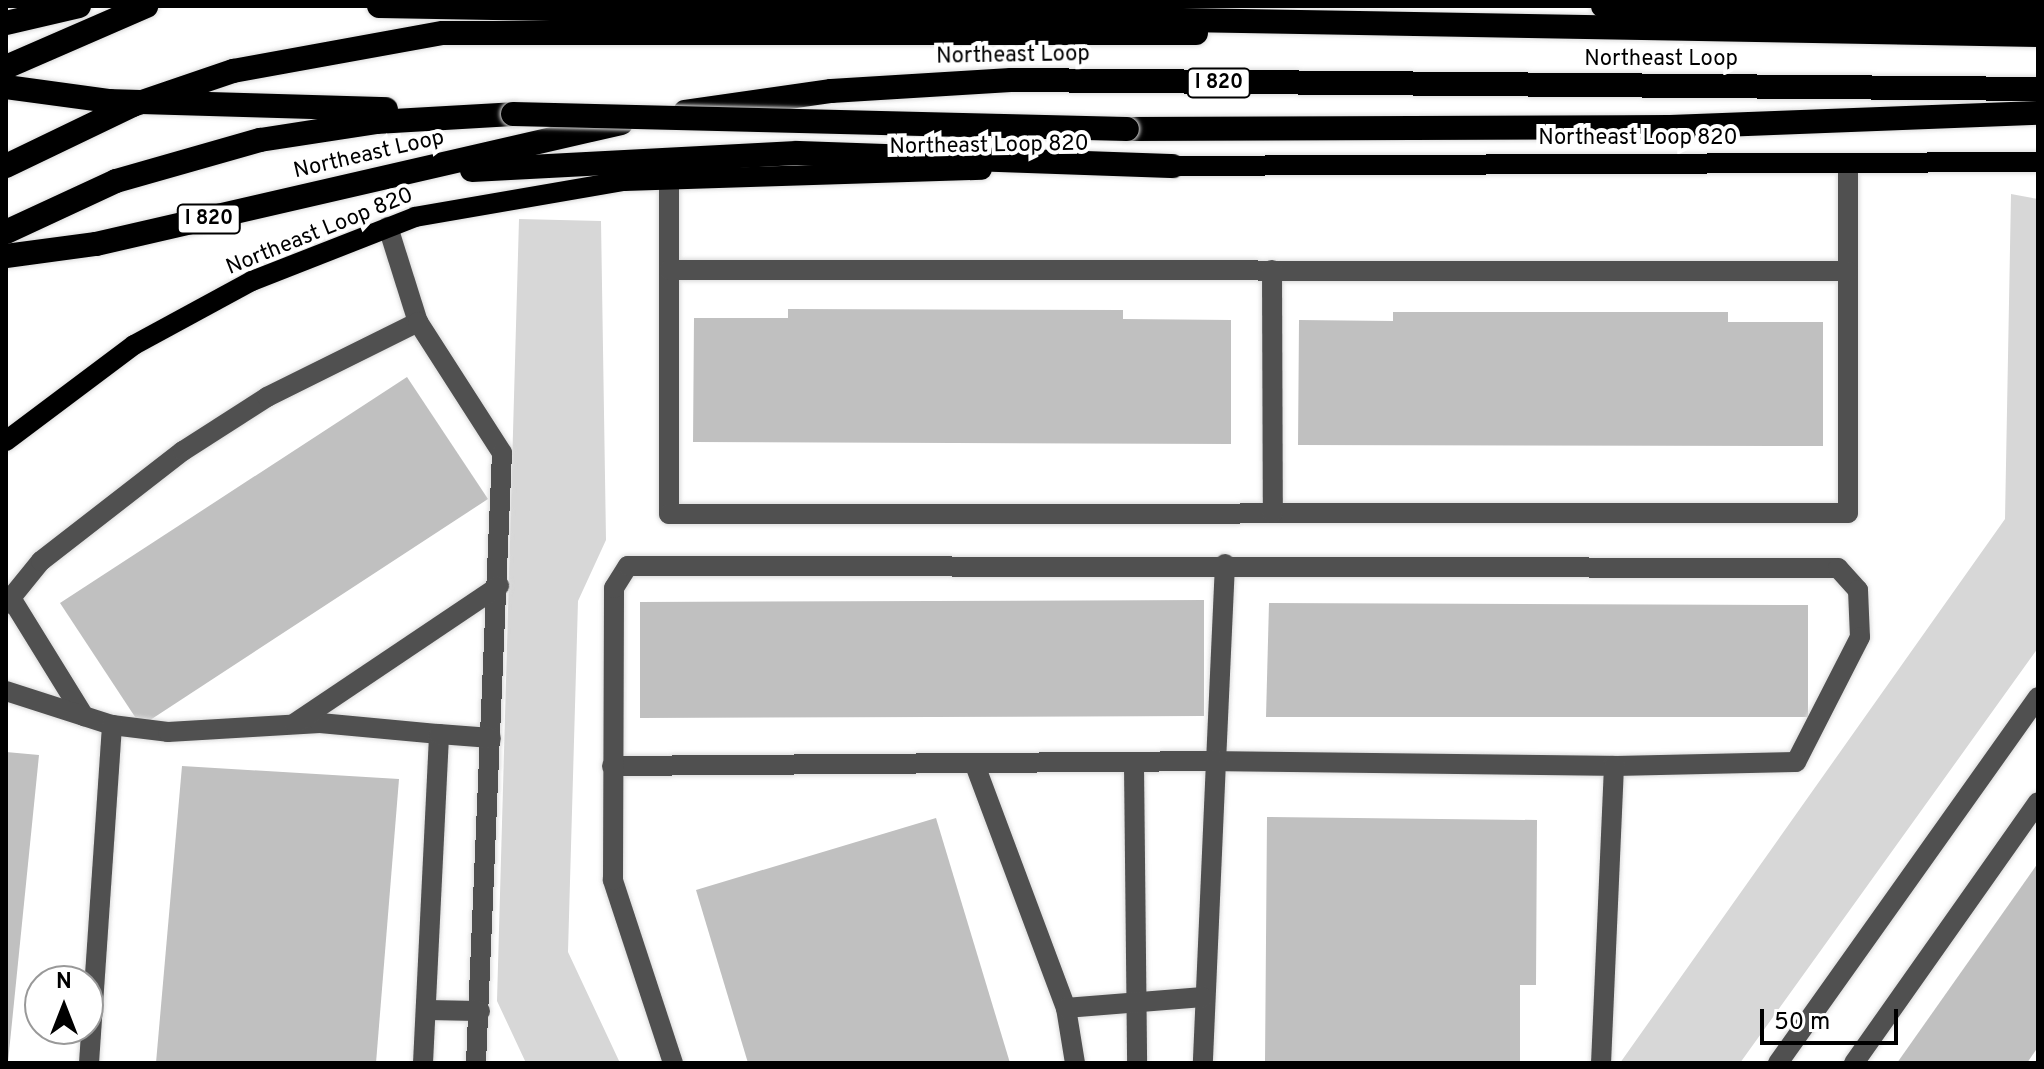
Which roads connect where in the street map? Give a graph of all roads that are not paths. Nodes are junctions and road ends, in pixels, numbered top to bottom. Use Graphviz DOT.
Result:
graph roads {
  1 [pos="79,6"];
  2 [pos="146,6"];
  3 [pos="379,6"];
  4 [pos="1603,6"];
  5 [pos="2038,12"];
  6 [pos="6,23"];
  7 [pos="1435,28"];
  8 [pos="2038,35"];
  9 [pos="6,67"];
  10 [pos="6,87"];
  11 [pos="2038,89"];
  12 [pos="2038,113"];
  13 [pos="513,114"];
  14 [pos="2038,162"];
  15 [pos="1848,163"];
  16 [pos="6,166"];
  17 [pos="1173,166"];
  18 [pos="410,174"];
  19 [pos="669,178"];
  20 [pos="388,227"];
  21 [pos="6,232"];
  22 [pos="6,256"];
  23 [pos="669,270"];
  24 [pos="1272,270"];
  25 [pos="1848,271"];
  26 [pos="418,322"];
  27 [pos="6,441"];
  28 [pos="1273,513"];
  29 [pos="1225,564"];
  30 [pos="499,586"];
  31 [pos="8,601"];
  32 [pos="6,691"];
  33 [pos="2038,697"];
  34 [pos="84,716"];
  35 [pos="295,723"];
  36 [pos="112,725"];
  37 [pos="439,734"];
  38 [pos="491,738"];
  39 [pos="1216,761"];
  40 [pos="975,765"];
  41 [pos="1134,765"];
  42 [pos="612,766"];
  43 [pos="1614,766"];
  44 [pos="2038,802"];
  45 [pos="1139,997"];
  46 [pos="1203,997"];
  47 [pos="1066,1008"];
  48 [pos="426,1010"];
  49 [pos="480,1011"];
  50 [pos="89,1063"];
  51 [pos="423,1063"];
  52 [pos="476,1063"];
  53 [pos="673,1063"];
  54 [pos="1075,1063"];
  55 [pos="1137,1063"];
  56 [pos="1203,1063"];
  57 [pos="1601,1063"];
  58 [pos="1778,1063"];
  59 [pos="1854,1063"];
  1 -- 6 [label="highway"];
  2 -- 9 [label="highway"];
  3 -- 7 [label="highway"];
  4 -- 5 [label="highway"];
  7 -- 8 [label="highway"];
  7 -- 16 [label="highway"];
  10 -- 13 [label="highway"];
  11 -- 18 [label="highway, Northeast Loop / I 820"];
  12 -- 13 [label="highway, bridge"];
  13 -- 21 [label="highway"];
  14 -- 15 [label="main road, Northeast Loop 820"];
  15 -- 17 [label="main road, Northeast Loop 820"];
  15 -- 25 [label="lane"];
  17 -- 18 [label="highway"];
  17 -- 19 [label="main road, Northeast Loop 820"];
  18 -- 22 [label="highway, Northeast Loop / I 820"];
  19 -- 20 [label="main road, Northeast Loop 820"];
  19 -- 23 [label="lane"];
  20 -- 26 [label="lane"];
  20 -- 27 [label="main road, Northeast Loop 820"];
  23 -- 24 [label="lane"];
  23 -- 28 [label="lane"];
  24 -- 25 [label="lane"];
  24 -- 28 [label="lane"];
  25 -- 28 [label="lane"];
  26 -- 30 [label="lane"];
  26 -- 31 [label="lane"];
  29 -- 39 [label="lane"];
  29 -- 42 [label="lane"];
  29 -- 43 [label="lane"];
  30 -- 35 [label="lane"];
  30 -- 38 [label="lane"];
  31 -- 34 [label="lane"];
  32 -- 34 [label="lane"];
  33 -- 58 [label="lane"];
  34 -- 36 [label="lane"];
  35 -- 36 [label="lane"];
  35 -- 37 [label="lane"];
  36 -- 50 [label="lane"];
  37 -- 38 [label="lane"];
  37 -- 48 [label="lane"];
  38 -- 49 [label="lane"];
  39 -- 41 [label="lane"];
  39 -- 43 [label="lane"];
  39 -- 46 [label="lane"];
  40 -- 41 [label="lane"];
  40 -- 42 [label="lane"];
  40 -- 47 [label="lane"];
  41 -- 45 [label="lane"];
  42 -- 53 [label="lane"];
  43 -- 57 [label="lane"];
  44 -- 59 [label="lane"];
  45 -- 46 [label="lane"];
  45 -- 47 [label="lane"];
  45 -- 55 [label="lane"];
  46 -- 56 [label="lane"];
  47 -- 54 [label="lane"];
  48 -- 49 [label="lane"];
  48 -- 51 [label="lane"];
  49 -- 52 [label="lane"];
}
